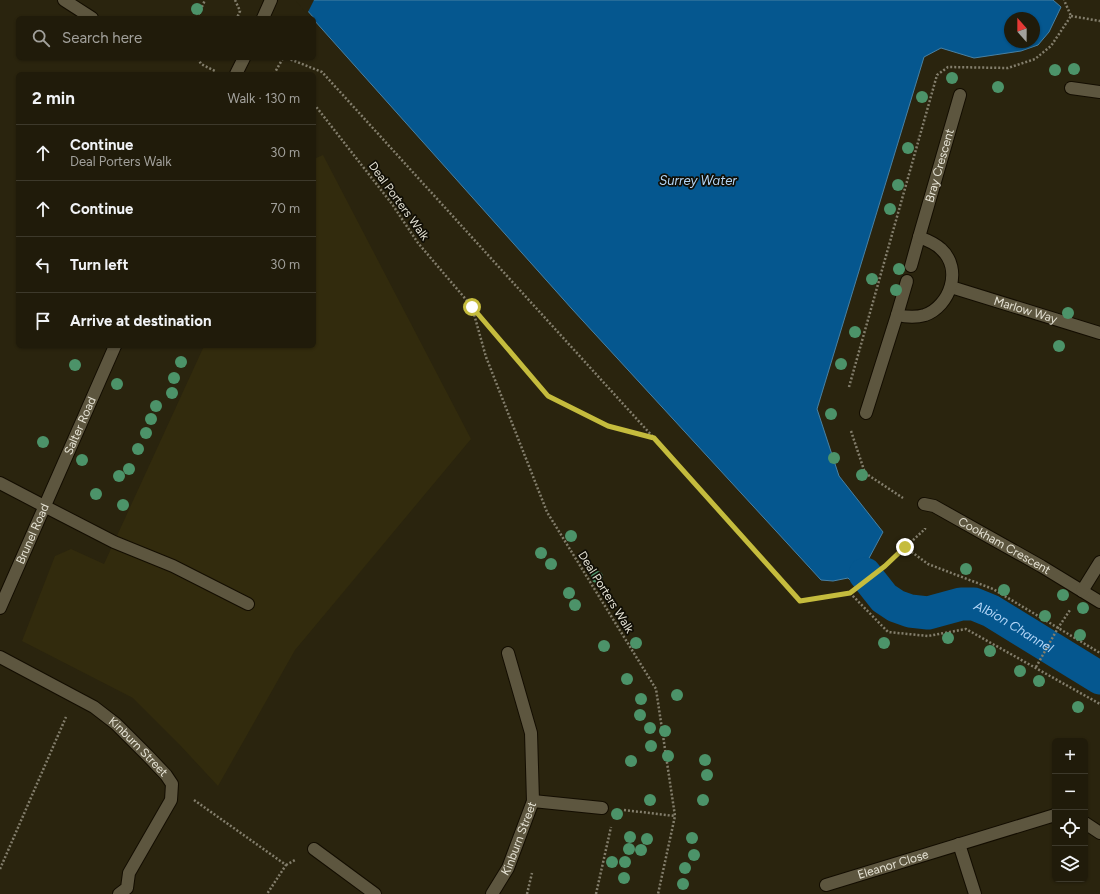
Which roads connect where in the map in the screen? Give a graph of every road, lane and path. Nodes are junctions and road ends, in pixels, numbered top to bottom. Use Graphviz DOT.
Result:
graph roads {
  1 [pos="64,0"];
  2 [pos="205,0"];
  3 [pos="235,0"];
  4 [pos="271,0"];
  5 [pos="1064,0"];
  6 [pos="89,16"];
  7 [pos="198,16"];
  8 [pos="237,16"];
  9 [pos="264,16"];
  10 [pos="1071,16"];
  11 [pos="1100,21"];
  12 [pos="199,60"];
  13 [pos="243,60"];
  14 [pos="282,60"];
  15 [pos="293,60"];
  16 [pos="220,72"];
  17 [pos="237,72"];
  18 [pos="275,72"];
  19 [pos="1071,88"];
  20 [pos="1100,92"];
  21 [pos="960,95"];
  22 [pos="316,107"];
  23 [pos="919,237"];
  24 [pos="911,266"];
  25 [pos="907,281"];
  26 [pos="951,287"];
  27 [pos="472,307"];
  28 [pos="897,315"];
  29 [pos="1100,333"];
  30 [pos="114,348"];
  31 [pos="847,392"];
  32 [pos="866,413"];
  33 [pos="850,428"];
  34 [pos="654,438"];
  35 [pos="0,483"];
  36 [pos="905,499"];
  37 [pos="924,504"];
  38 [pos="44,506"];
  39 [pos="922,523"];
  40 [pos="905,547"];
  41 [pos="1100,562"];
  42 [pos="1082,591"];
  43 [pos="850,593"];
  44 [pos="1100,602"];
  45 [pos="248,604"];
  46 [pos="0,608"];
  47 [pos="1058,628"];
  48 [pos="508,653"];
  49 [pos="1100,653"];
  50 [pos="0,657"];
  51 [pos="1036,668"];
  52 [pos="75,696"];
  53 [pos="1100,704"];
  54 [pos="172,784"];
  55 [pos="533,800"];
  56 [pos="602,808"];
  57 [pos="623,810"];
  58 [pos="675,816"];
  59 [pos="1052,816"];
  60 [pos="612,825"];
  61 [pos="1088,825"];
  62 [pos="1100,833"];
  63 [pos="959,844"];
  64 [pos="314,849"];
  65 [pos="0,869"];
  66 [pos="826,891"];
  67 [pos="128,892"];
  68 [pos="268,894"];
  69 [pos="375,894"];
  70 [pos="492,894"];
  71 [pos="596,894"];
  72 [pos="658,894"];
  73 [pos="975,894"];
  1 -- 6 [label="street"];
  2 -- 7 [label="path"];
  3 -- 8 [label="path"];
  4 -- 9 [label="street"];
  5 -- 10 [label="path"];
  10 -- 11 [label="path"];
  10 -- 31 [label="path"];
  12 -- 16 [label="path"];
  13 -- 17 [label="street"];
  14 -- 18 [label="path"];
  15 -- 34 [label="path"];
  19 -- 20 [label="street"];
  21 -- 23 [label="street, Bray Crescent"];
  22 -- 27 [label="path, Deal Porters Walk"];
  23 -- 24 [label="street, Bray Crescent"];
  23 -- 26 [label="street"];
  25 -- 28 [label="street"];
  26 -- 28 [label="street"];
  26 -- 29 [label="street, Marlow Way"];
  27 -- 34 [label="path, Deal Porters Walk"];
  27 -- 58 [label="path, Deal Porters Walk"];
  28 -- 32 [label="street"];
  30 -- 38 [label="street, Salter Road"];
  33 -- 36 [label="path"];
  34 -- 43 [label="path"];
  35 -- 38 [label="street, Brunel Road"];
  37 -- 42 [label="street, Cookham Crescent"];
  38 -- 45 [label="street"];
  38 -- 46 [label="street, Brunel Road"];
  39 -- 40 [label="path"];
  40 -- 43 [label="path"];
  40 -- 47 [label="path"];
  41 -- 42 [label="street"];
  42 -- 44 [label="street, Cookham Crescent"];
  43 -- 51 [label="path"];
  47 -- 49 [label="path"];
  47 -- 51 [label="path"];
  48 -- 55 [label="street"];
  50 -- 52 [label="street, Kinburn Street"];
  51 -- 53 [label="path"];
  52 -- 54 [label="street, Kinburn Street"];
  52 -- 65 [label="path"];
  54 -- 67 [label="street, Kinburn Street"];
  54 -- 68 [label="path"];
  55 -- 56 [label="street, Kinburn Street"];
  55 -- 70 [label="street, Kinburn Street"];
  57 -- 58 [label="path"];
  58 -- 72 [label="path, Deal Porters Walk"];
  59 -- 63 [label="street, Eleanor Close"];
  60 -- 71 [label="path"];
  61 -- 62 [label="street"];
  63 -- 66 [label="street, Eleanor Close"];
  63 -- 73 [label="street"];
  64 -- 69 [label="street"];
}
